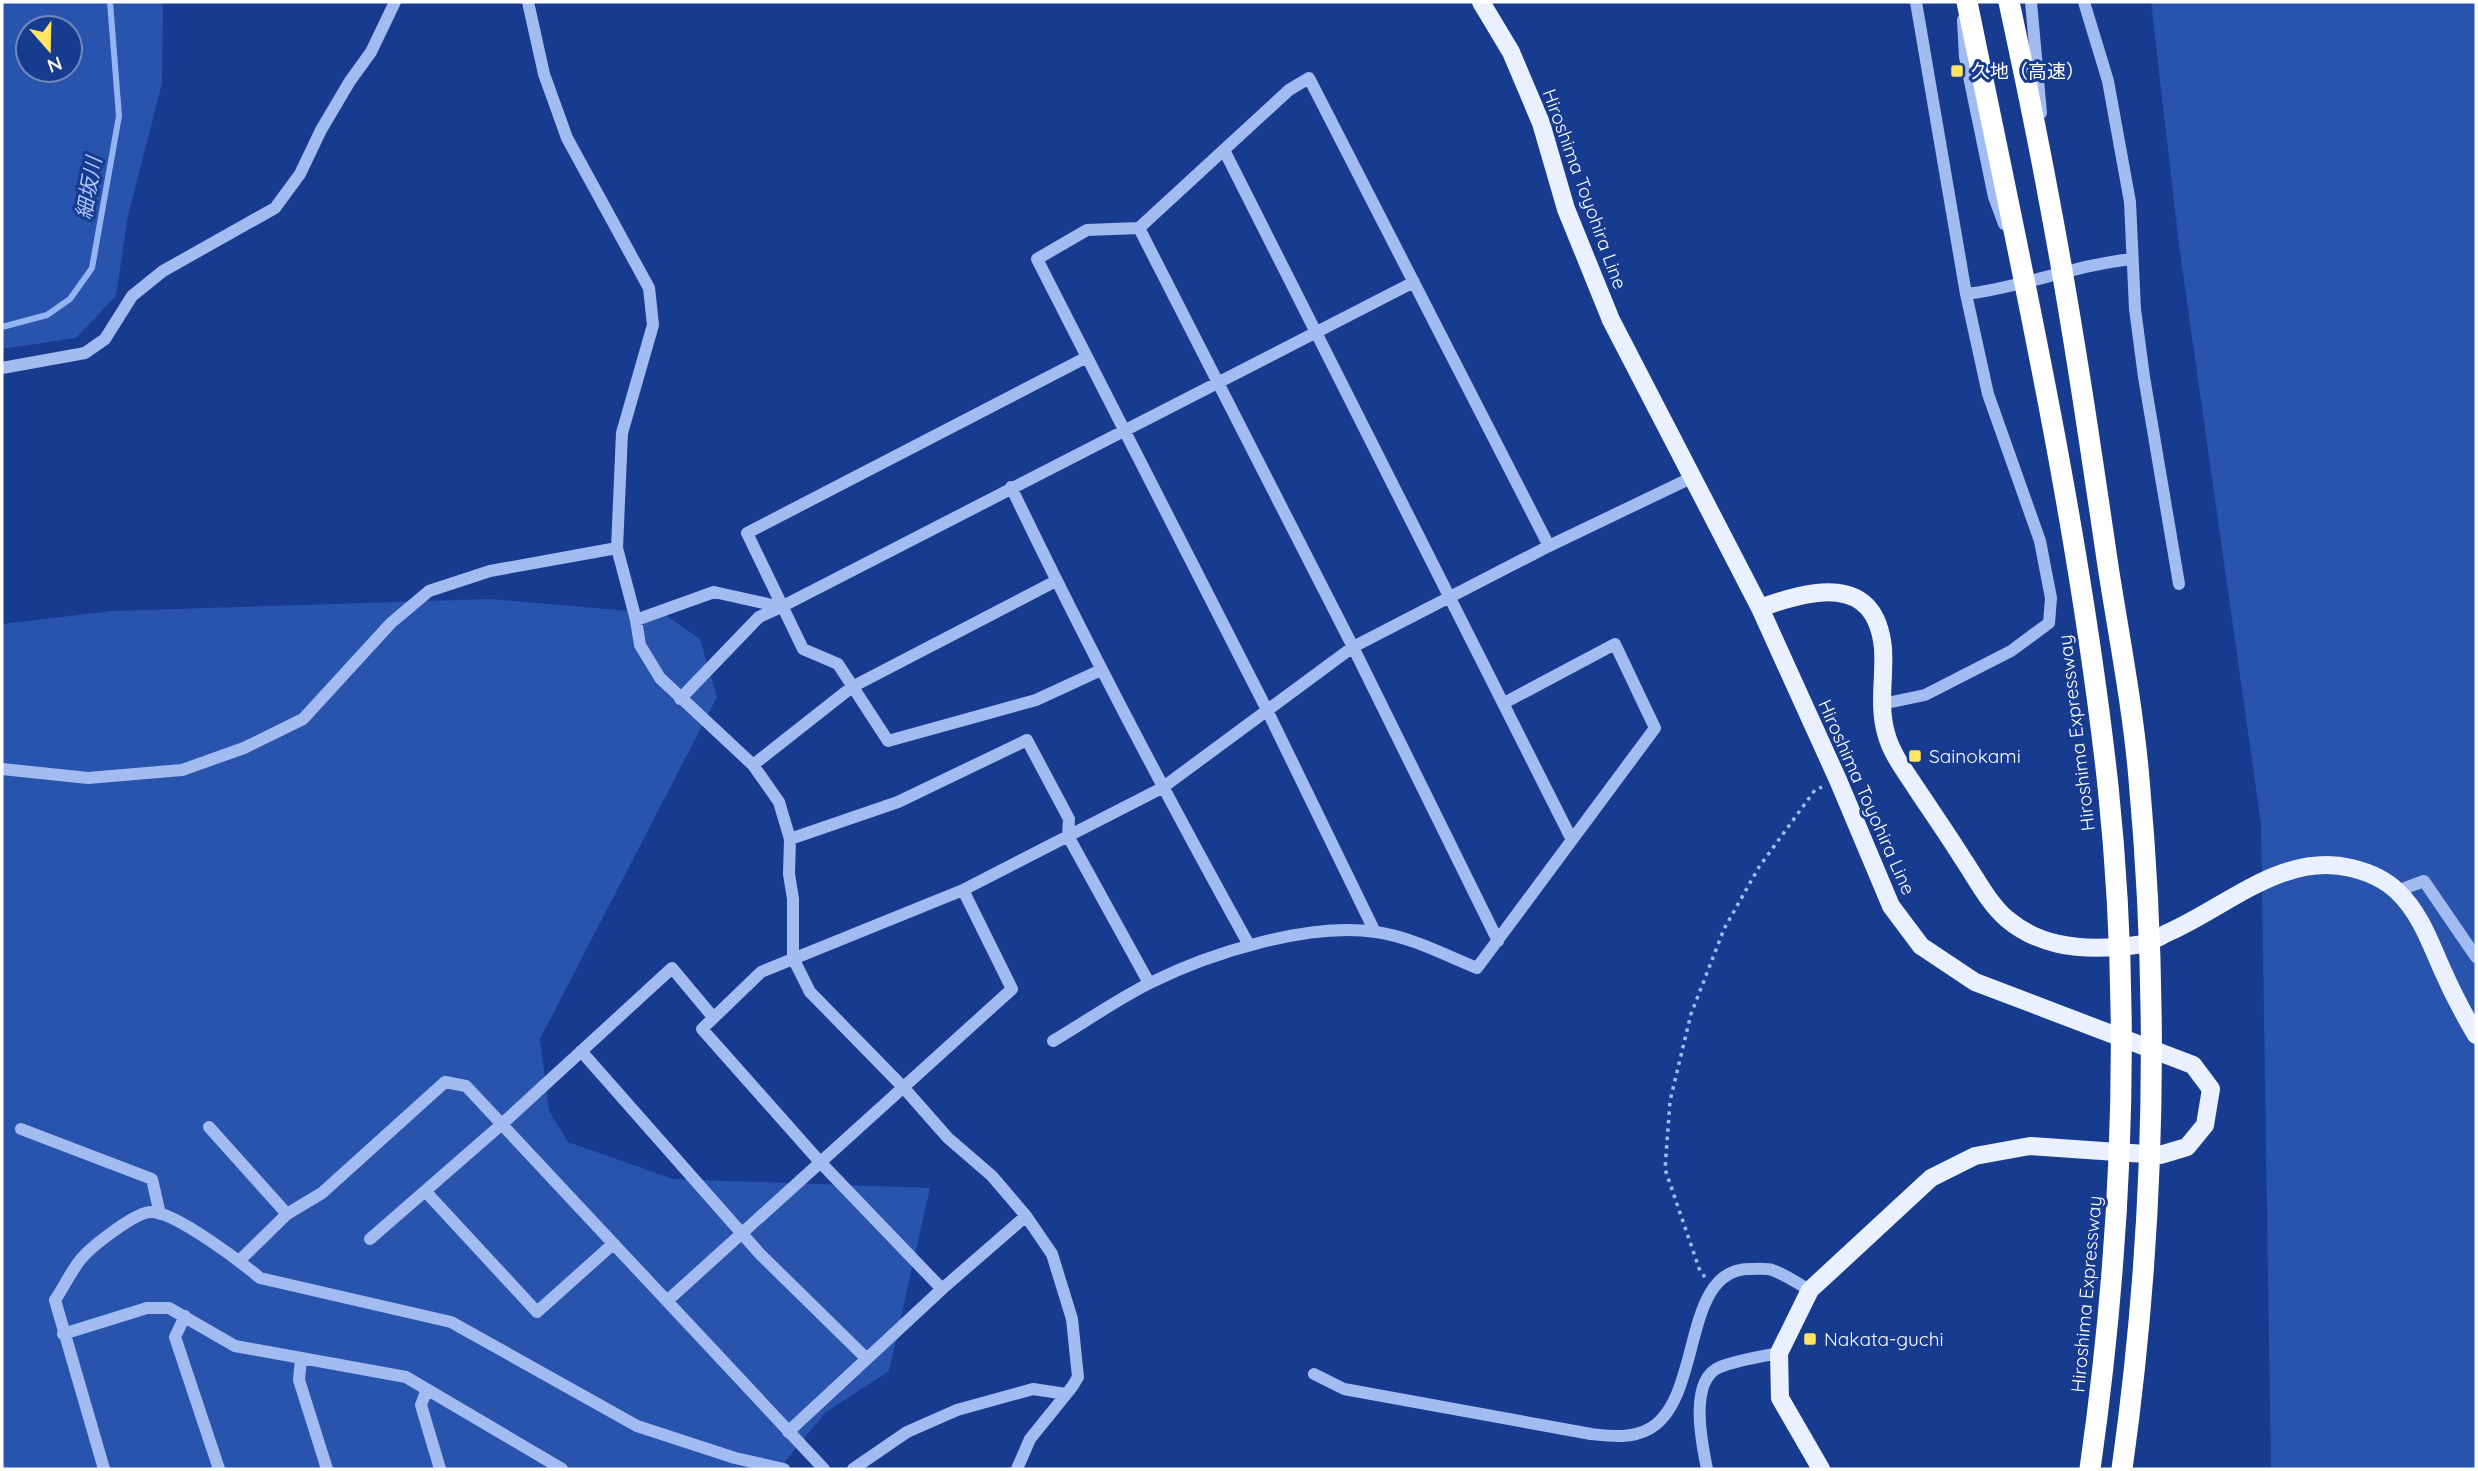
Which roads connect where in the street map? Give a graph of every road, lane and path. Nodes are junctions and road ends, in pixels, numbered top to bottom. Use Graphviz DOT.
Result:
graph roads {
  1 [pos="395,2"];
  2 [pos="528,2"];
  3 [pos="1481,2"];
  4 [pos="1916,2"];
  5 [pos="1962,2"];
  6 [pos="1967,2"];
  7 [pos="2009,2"];
  8 [pos="2031,2"];
  9 [pos="2084,2"];
  10 [pos="1224,150"];
  11 [pos="2049,200"];
  12 [pos="1139,228"];
  13 [pos="2132,259"];
  14 [pos="2022,271"];
  15 [pos="1414,282"];
  16 [pos="1966,294"];
  17 [pos="1317,332"];
  18 [pos="1087,357"];
  19 [pos="2,368"];
  20 [pos="1218,383"];
  21 [pos="1124,431"];
  22 [pos="1693,477"];
  23 [pos="1011,488"];
  24 [pos="1549,546"];
  25 [pos="617,548"];
  26 [pos="1056,581"];
  27 [pos="2179,584"];
  28 [pos="1452,598"];
  29 [pos="781,607"];
  30 [pos="1760,608"];
  31 [pos="636,620"];
  32 [pos="1353,647"];
  33 [pos="1101,670"];
  34 [pos="852,687"];
  35 [pos="680,699"];
  36 [pos="1504,703"];
  37 [pos="1882,704"];
  38 [pos="1267,710"];
  39 [pos="753,765"];
  40 [pos="2,769"];
  41 [pos="1838,780"];
  42 [pos="1162,788"];
  43 [pos="1068,836"];
  44 [pos="790,839"];
  45 [pos="1572,840"];
  46 [pos="962,890"];
  47 [pos="2397,891"];
  48 [pos="1375,932"];
  49 [pos="1498,941"];
  50 [pos="1249,945"];
  51 [pos="2476,957"];
  52 [pos="793,958"];
  53 [pos="1149,983"];
  54 [pos="713,1017"];
  55 [pos="2476,1035"];
  56 [pos="1054,1041"];
  57 [pos="581,1051"];
  58 [pos="903,1087"];
  59 [pos="502,1124"];
  60 [pos="209,1127"];
  61 [pos="21,1129"];
  62 [pos="820,1162"];
  63 [pos="426,1192"];
  64 [pos="160,1214"];
  65 [pos="287,1214"];
  66 [pos="1026,1216"];
  67 [pos="741,1232"];
  68 [pos="370,1238"];
  69 [pos="613,1244"];
  70 [pos="239,1261"];
  71 [pos="1714,1286"];
  72 [pos="942,1289"];
  73 [pos="1810,1290"];
  74 [pos="667,1301"];
  75 [pos="185,1317"];
  76 [pos="63,1334"];
  77 [pos="1779,1353"];
  78 [pos="301,1358"];
  79 [pos="867,1359"];
  80 [pos="1314,1374"];
  81 [pos="427,1389"];
  82 [pos="1066,1394"];
  83 [pos="788,1432"];
  84 [pos="104,1469"];
  85 [pos="219,1469"];
  86 [pos="327,1469"];
  87 [pos="440,1469"];
  88 [pos="562,1469"];
  89 [pos="785,1469"];
  90 [pos="824,1469"];
  91 [pos="853,1469"];
  92 [pos="1017,1469"];
  93 [pos="1707,1469"];
  94 [pos="1821,1469"];
  95 [pos="2090,1469"];
  96 [pos="2122,1469"];
  1 -- 19 [label="street"];
  2 -- 25 [label="street"];
  3 -- 22 [label="main road, Hiroshima Toyohira Line"];
  4 -- 16 [label="street"];
  5 -- 14 [label="street"];
  6 -- 14 [label="highway, Hiroshima Expressway"];
  7 -- 11 [label="highway"];
  8 -- 11 [label="street"];
  9 -- 13 [label="street"];
  10 -- 12 [label="street"];
  10 -- 15 [label="street"];
  10 -- 17 [label="street"];
  11 -- 96 [label="highway"];
  12 -- 18 [label="street"];
  12 -- 20 [label="street"];
  13 -- 16 [label="street"];
  13 -- 27 [label="street"];
  14 -- 95 [label="highway, Hiroshima Expressway"];
  15 -- 17 [label="street"];
  15 -- 24 [label="street"];
  16 -- 37 [label="street"];
  17 -- 20 [label="street"];
  17 -- 28 [label="street"];
  18 -- 21 [label="street"];
  18 -- 29 [label="street"];
  20 -- 21 [label="street"];
  20 -- 32 [label="street"];
  21 -- 23 [label="street"];
  21 -- 38 [label="street"];
  22 -- 24 [label="street"];
  22 -- 30 [label="main road, Hiroshima Toyohira Line"];
  23 -- 26 [label="street"];
  23 -- 29 [label="street"];
  24 -- 28 [label="street"];
  25 -- 31 [label="street"];
  25 -- 40 [label="street"];
  26 -- 33 [label="street"];
  26 -- 34 [label="street"];
  28 -- 32 [label="street"];
  28 -- 36 [label="street"];
  29 -- 31 [label="street"];
  29 -- 34 [label="street"];
  29 -- 35 [label="street"];
  30 -- 37 [label="main road"];
  30 -- 41 [label="main road, Hiroshima Toyohira Line"];
  31 -- 35 [label="street"];
  32 -- 38 [label="street"];
  32 -- 49 [label="street"];
  33 -- 34 [label="street"];
  33 -- 42 [label="street"];
  34 -- 39 [label="street"];
  35 -- 39 [label="street"];
  36 -- 45 [label="street"];
  36 -- 45 [label="street"];
  37 -- 47 [label="main road"];
  38 -- 42 [label="street"];
  38 -- 48 [label="street"];
  39 -- 44 [label="street"];
  41 -- 71 [label="path"];
  41 -- 73 [label="main road, Hiroshima Toyohira Line"];
  42 -- 43 [label="street"];
  42 -- 50 [label="street"];
  43 -- 44 [label="street"];
  43 -- 46 [label="street"];
  43 -- 53 [label="street"];
  44 -- 52 [label="street"];
  45 -- 49 [label="street"];
  46 -- 52 [label="street"];
  46 -- 58 [label="street"];
  47 -- 51 [label="street"];
  47 -- 55 [label="main road"];
  48 -- 49 [label="street"];
  48 -- 50 [label="street"];
  50 -- 53 [label="street"];
  52 -- 54 [label="street"];
  52 -- 58 [label="street"];
  53 -- 56 [label="street"];
  54 -- 57 [label="street"];
  54 -- 62 [label="street"];
  57 -- 59 [label="street"];
  57 -- 67 [label="street"];
  58 -- 62 [label="street"];
  58 -- 66 [label="street"];
  59 -- 63 [label="street"];
  59 -- 65 [label="street"];
  59 -- 69 [label="street"];
  60 -- 65 [label="street"];
  61 -- 64 [label="street"];
  62 -- 67 [label="street"];
  62 -- 72 [label="street"];
  63 -- 68 [label="street"];
  63 -- 69 [label="street"];
  64 -- 70 [label="street"];
  64 -- 76 [label="street"];
  65 -- 70 [label="street"];
  66 -- 72 [label="street"];
  66 -- 82 [label="street"];
  67 -- 74 [label="street"];
  67 -- 79 [label="street"];
  69 -- 74 [label="street"];
  70 -- 89 [label="street"];
  71 -- 73 [label="street"];
  71 -- 80 [label="street"];
  72 -- 79 [label="street"];
  73 -- 77 [label="main road, Hiroshima Toyohira Line"];
  74 -- 83 [label="street"];
  75 -- 76 [label="street"];
  75 -- 78 [label="street"];
  75 -- 85 [label="street"];
  76 -- 84 [label="street"];
  77 -- 93 [label="street"];
  77 -- 94 [label="main road, Hiroshima Toyohira Line"];
  78 -- 81 [label="street"];
  78 -- 86 [label="street"];
  79 -- 83 [label="street"];
  81 -- 87 [label="street"];
  81 -- 88 [label="street"];
  82 -- 91 [label="street"];
  82 -- 92 [label="street"];
  83 -- 90 [label="street"];
}
